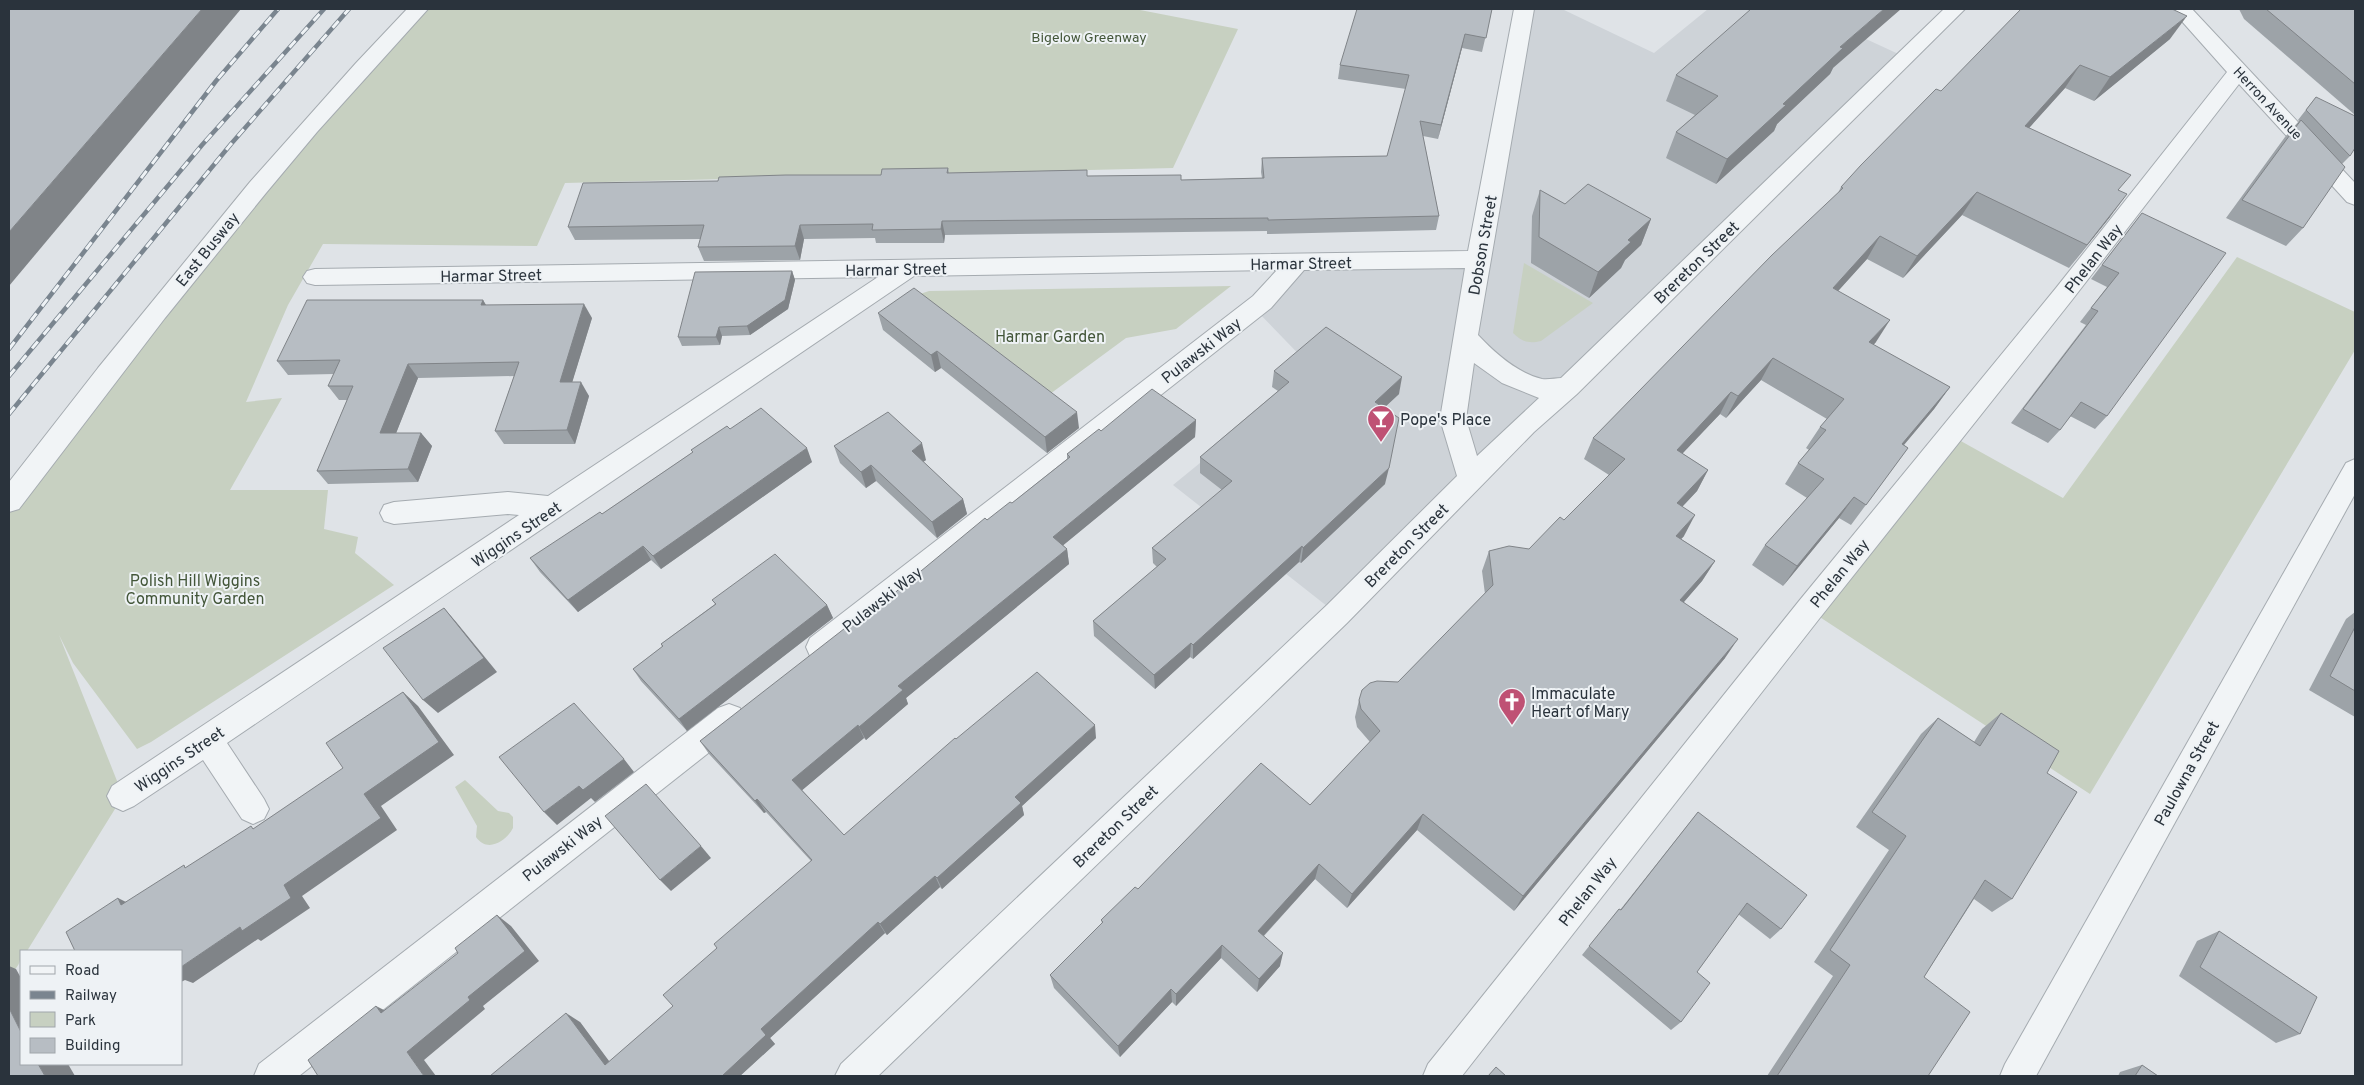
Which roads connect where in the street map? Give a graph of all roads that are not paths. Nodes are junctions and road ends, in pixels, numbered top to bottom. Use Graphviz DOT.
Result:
graph roads {
  1 [pos="418,9"];
  2 [pos="1524,9"];
  3 [pos="1955,9"];
  4 [pos="2181,9"];
  5 [pos="2239,72"];
  6 [pos="2355,197"];
  7 [pos="1478,259"];
  8 [pos="1297,263"];
  9 [pos="907,268"];
  10 [pos="315,277"];
  11 [pos="1466,337"];
  12 [pos="1568,387"];
  13 [pos="2355,470"];
  14 [pos="1471,479"];
  15 [pos="9,501"];
  16 [pos="554,508"];
  17 [pos="394,513"];
  18 [pos="798,665"];
  19 [pos="751,702"];
  20 [pos="207,740"];
  21 [pos="123,796"];
  22 [pos="253,809"];
  23 [pos="271,1076"];
  24 [pos="852,1076"];
  25 [pos="1440,1076"];
  26 [pos="2017,1076"];
  1 -- 15 [label="street, East Busway"];
  2 -- 7 [label="street, Dobson Street"];
  3 -- 12 [label="street, Brereton Street"];
  4 -- 5 [label="street, Herron Avenue"];
  5 -- 6 [label="street, Herron Avenue"];
  5 -- 25 [label="street, Phelan Way"];
  7 -- 8 [label="street, Harmar Street"];
  7 -- 11 [label="street, Dobson Street"];
  8 -- 9 [label="street, Harmar Street"];
  8 -- 18 [label="street, Pulawski Way"];
  9 -- 10 [label="street, Harmar Street"];
  9 -- 16 [label="street, Wiggins Street"];
  11 -- 12 [label="street"];
  11 -- 14 [label="street, Dobson Street"];
  12 -- 14 [label="street, Brereton Street"];
  13 -- 26 [label="street, Paulowna Street"];
  14 -- 24 [label="street, Brereton Street"];
  16 -- 17 [label="street"];
  16 -- 20 [label="street, Wiggins Street"];
  19 -- 23 [label="street, Pulawski Way"];
  20 -- 21 [label="street, Wiggins Street"];
  20 -- 22 [label="street"];
}
